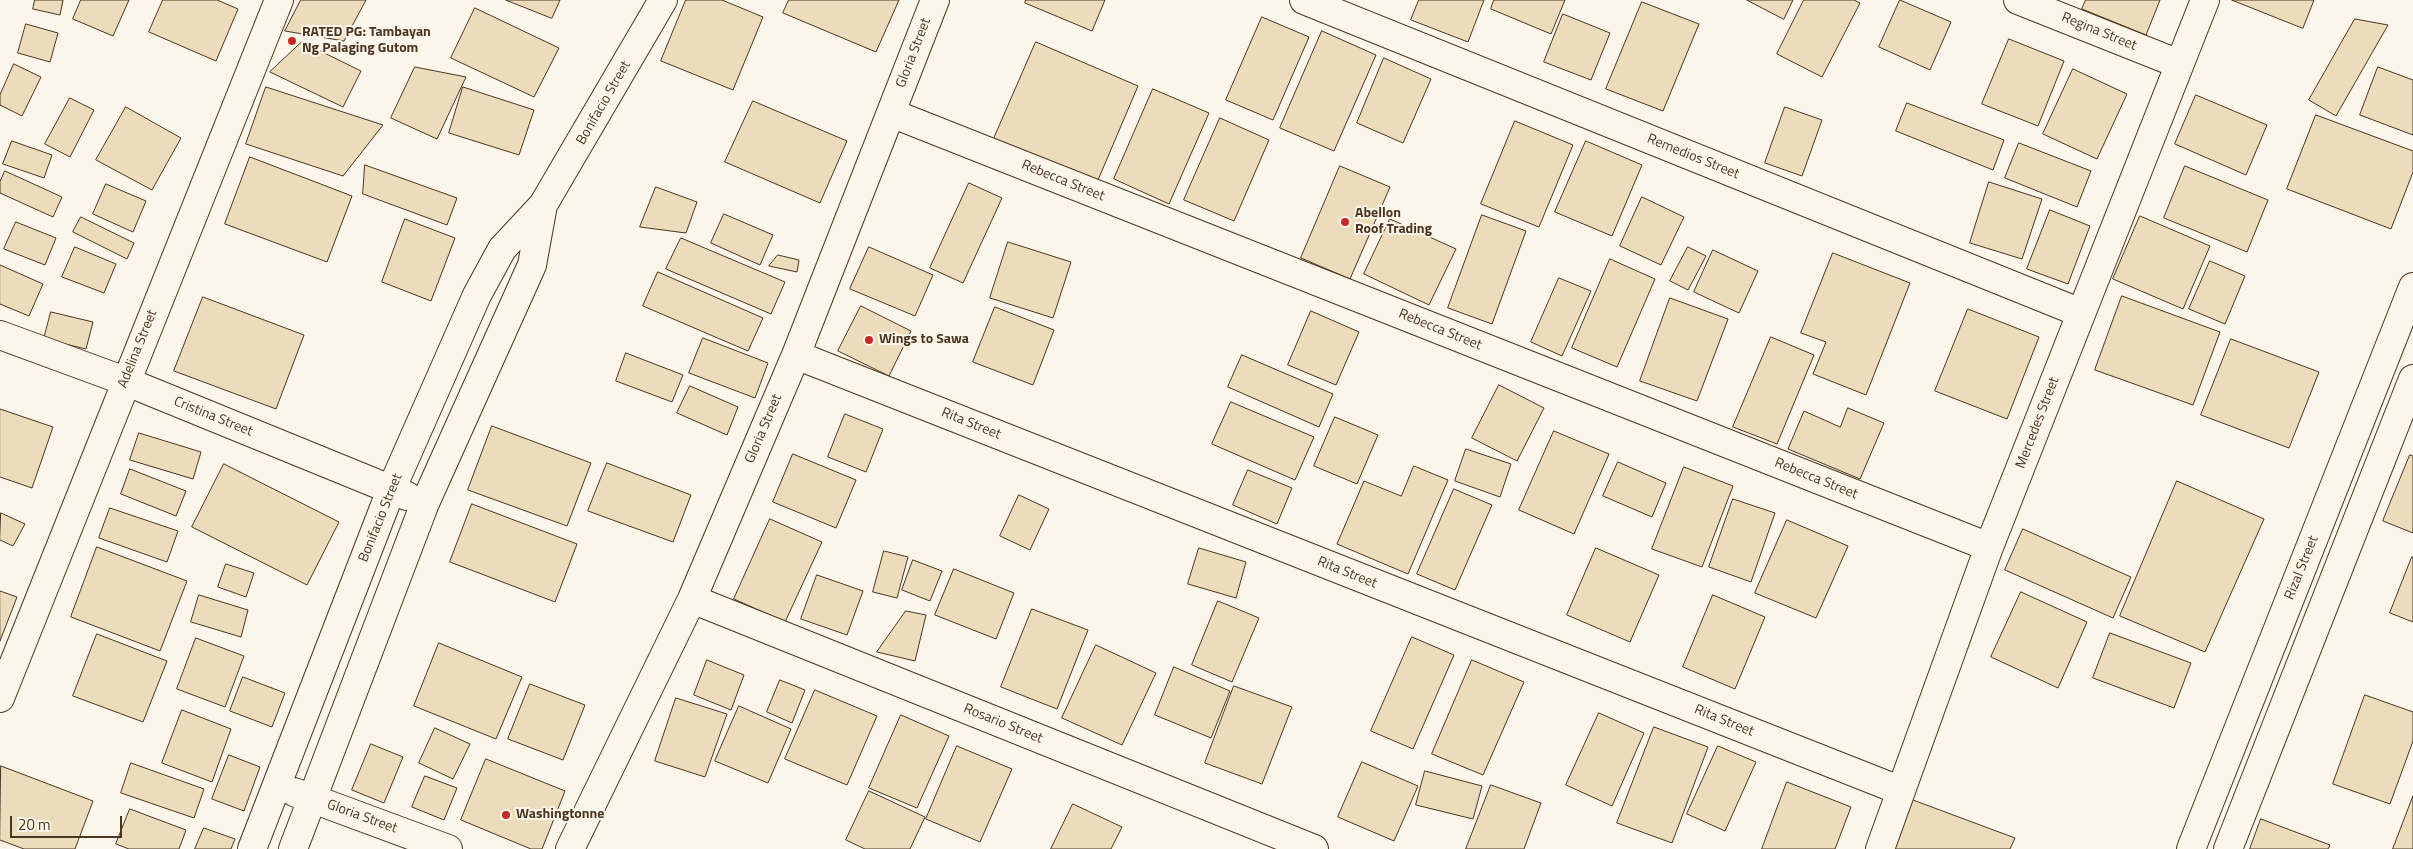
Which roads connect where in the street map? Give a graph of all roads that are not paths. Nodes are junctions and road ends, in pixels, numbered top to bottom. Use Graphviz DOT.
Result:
graph roads {
  1 [pos="279,0"];
  2 [pos="663,0"];
  3 [pos="935,0"];
  4 [pos="1304,0"];
  5 [pos="2018,0"];
  6 [pos="2205,0"];
  7 [pos="2179,64"];
  8 [pos="891,113"];
  9 [pos="543,205"];
  10 [pos="2413,287"];
  11 [pos="2081,313"];
  12 [pos="0,335"];
  13 [pos="796,355"];
  14 [pos="2413,379"];
  15 [pos="125,381"];
  16 [pos="391,490"];
  17 [pos="425,503"];
  18 [pos="1989,547"];
  19 [pos="692,599"];
  20 [pos="2264,665"];
  21 [pos="2296,677"];
  22 [pos="0,698"];
  23 [pos="276,786"];
  24 [pos="1899,790"];
  25 [pos="311,798"];
  26 [pos="252,849"];
  27 [pos="292,849"];
  28 [pos="448,849"];
  29 [pos="570,849"];
  30 [pos="1314,849"];
  31 [pos="1880,849"];
  32 [pos="2191,849"];
  33 [pos="2228,849"];
  1 -- 15 [label="street, Adelina Street"];
  2 -- 9 [label="street, Bonifacio Street"];
  3 -- 8 [label="street, Gloria Street"];
  4 -- 11 [label="street, Remedios Street"];
  5 -- 7 [label="street, Regina Street"];
  6 -- 7 [label="street, Mercedes Street"];
  7 -- 11 [label="street, Mercedes Street"];
  8 -- 13 [label="street, Gloria Street"];
  8 -- 18 [label="street, Rebecca Street"];
  9 -- 16 [label="street, Bonifacio Street"];
  9 -- 17 [label="street, Bonifacio Street"];
  10 -- 20 [label="street, Rizal Street"];
  11 -- 18 [label="street, Mercedes Street"];
  12 -- 15 [label="street, Cristina Street"];
  13 -- 19 [label="street, Gloria Street"];
  13 -- 24 [label="street, Rita Street"];
  14 -- 21 [label="street"];
  15 -- 16 [label="street, Cristina Street"];
  15 -- 22 [label="street, Adelina Street"];
  16 -- 17 [label="street, Cristina Street"];
  16 -- 23 [label="street, Bonifacio Street"];
  17 -- 25 [label="street, Bonifacio Street"];
  18 -- 24 [label="street, Mercedes Street"];
  19 -- 29 [label="street, Gloria Street"];
  19 -- 30 [label="street, Rosario Street"];
  20 -- 21 [label="street"];
  20 -- 32 [label="street, Rizal Street"];
  21 -- 33 [label="street"];
  23 -- 25 [label="street, Gloria Street"];
  23 -- 26 [label="street, Bonifacio Street"];
  24 -- 31 [label="street, Mercedes Street"];
  25 -- 27 [label="street, Bonifacio Street"];
  25 -- 28 [label="street, Gloria Street"];
}
